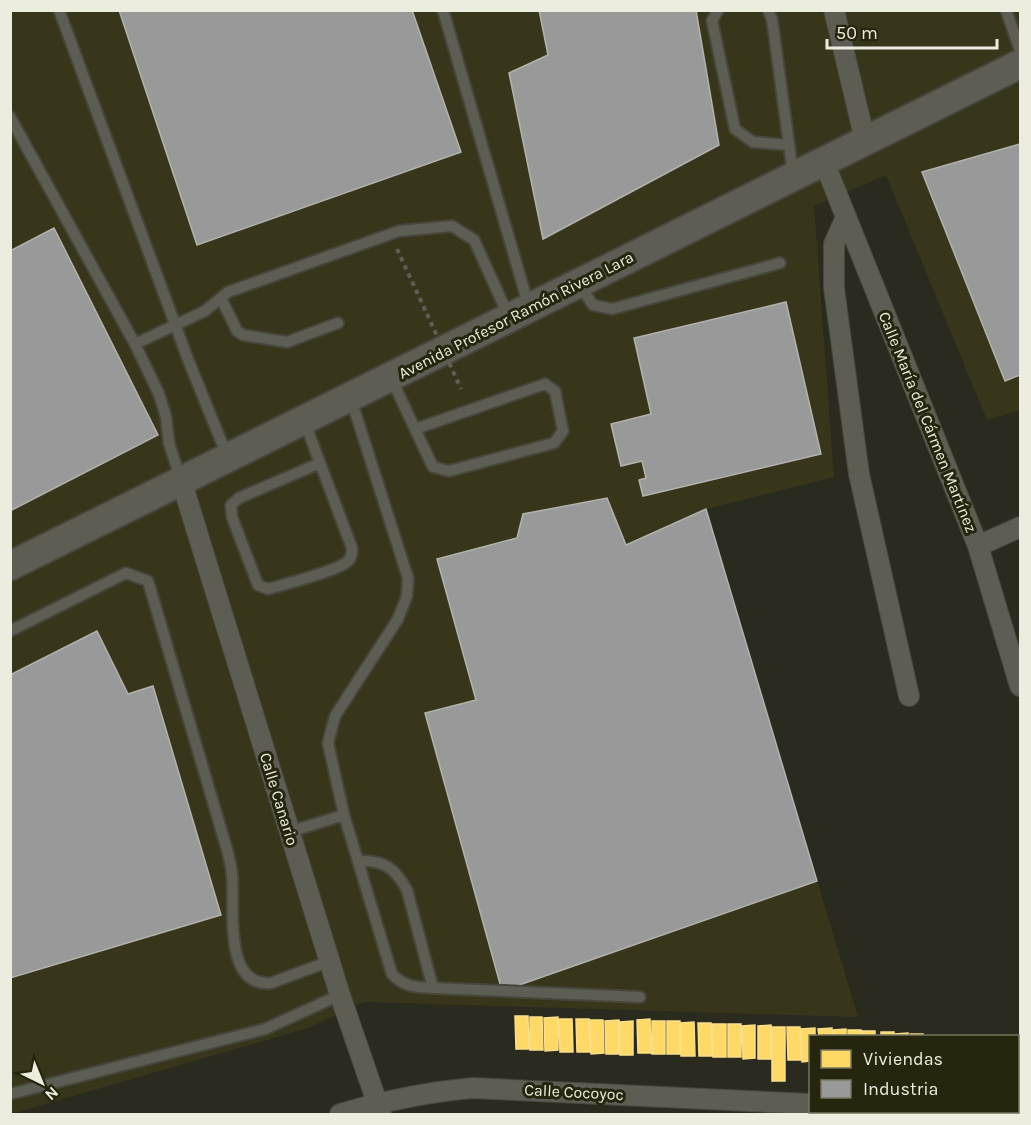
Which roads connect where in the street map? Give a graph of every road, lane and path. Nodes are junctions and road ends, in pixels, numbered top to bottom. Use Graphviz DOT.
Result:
graph roads {
  1 [pos="59,10"];
  2 [pos="443,10"];
  3 [pos="718,10"];
  4 [pos="768,10"];
  5 [pos="834,10"];
  6 [pos="1006,10"];
  7 [pos="1020,50"];
  8 [pos="1020,63"];
  9 [pos="10,117"];
  10 [pos="865,141"];
  11 [pos="788,145"];
  12 [pos="824,162"];
  13 [pos="793,177"];
  14 [pos="846,217"];
  15 [pos="390,234"];
  16 [pos="780,263"];
  17 [pos="579,283"];
  18 [pos="222,300"];
  19 [pos="519,313"];
  20 [pos="338,323"];
  21 [pos="176,325"];
  22 [pos="135,344"];
  23 [pos="391,378"];
  24 [pos="461,389"];
  25 [pos="351,399"];
  26 [pos="304,422"];
  27 [pos="415,429"];
  28 [pos="228,459"];
  29 [pos="320,464"];
  30 [pos="182,483"];
  31 [pos="1020,527"];
  32 [pos="978,546"];
  33 [pos="10,566"];
  34 [pos="10,631"];
  35 [pos="1020,686"];
  36 [pos="909,696"];
  37 [pos="344,815"];
  38 [pos="289,832"];
  39 [pos="359,861"];
  40 [pos="330,961"];
  41 [pos="433,988"];
  42 [pos="340,995"];
  43 [pos="640,997"];
  44 [pos="10,1094"];
  45 [pos="772,1102"];
  46 [pos="809,1104"];
  47 [pos="379,1109"];
  48 [pos="984,1113"];
  49 [pos="340,1114"];
  50 [pos="748,1114"];
  51 [pos="1012,1114"];
  1 -- 21 [label="lane"];
  2 -- 19 [label="lane"];
  3 -- 11 [label="lane"];
  4 -- 11 [label="lane"];
  5 -- 10 [label="street"];
  6 -- 7 [label="lane"];
  8 -- 10 [label="main road, Avenida Profesor Ramón Rivera Lara"];
  9 -- 22 [label="lane"];
  10 -- 12 [label="main road, Avenida Profesor Ramón Rivera Lara"];
  11 -- 13 [label="lane"];
  12 -- 13 [label="main road, Avenida Profesor Ramón Rivera Lara"];
  12 -- 14 [label="street, Calle María del Cármen Martínez"];
  13 -- 17 [label="main road, Avenida Profesor Ramón Rivera Lara"];
  14 -- 32 [label="street, Calle María del Cármen Martínez"];
  14 -- 36 [label="street"];
  15 -- 18 [label="lane"];
  15 -- 19 [label="lane"];
  15 -- 24 [label="path, bridge"];
  16 -- 17 [label="lane"];
  17 -- 19 [label="main road, Avenida Profesor Ramón Rivera Lara"];
  18 -- 20 [label="lane"];
  18 -- 21 [label="lane"];
  19 -- 23 [label="main road, Avenida Profesor Ramón Rivera Lara"];
  21 -- 22 [label="lane"];
  21 -- 28 [label="lane"];
  22 -- 30 [label="lane"];
  23 -- 25 [label="main road, Avenida Profesor Ramón Rivera Lara"];
  23 -- 27 [label="lane"];
  25 -- 26 [label="main road, Avenida Profesor Ramón Rivera Lara"];
  25 -- 37 [label="lane"];
  26 -- 28 [label="main road, Avenida Profesor Ramón Rivera Lara"];
  26 -- 29 [label="lane"];
  27 -- 27 [label="lane"];
  28 -- 30 [label="main road, Avenida Profesor Ramón Rivera Lara"];
  29 -- 29 [label="lane"];
  30 -- 33 [label="main road, Avenida Profesor Ramón Rivera Lara"];
  30 -- 38 [label="street, Calle Canario"];
  31 -- 32 [label="street"];
  32 -- 35 [label="street, Calle María del Cármen Martínez"];
  34 -- 40 [label="lane"];
  37 -- 38 [label="lane"];
  37 -- 39 [label="lane"];
  38 -- 40 [label="street, Calle Canario"];
  39 -- 41 [label="lane"];
  39 -- 41 [label="lane"];
  40 -- 42 [label="street, Calle Canario"];
  41 -- 43 [label="lane"];
  42 -- 44 [label="lane"];
  42 -- 47 [label="street, Calle Canario"];
  45 -- 46 [label="street, Calle Cocoyoc"];
  45 -- 47 [label="street, Calle Cocoyoc"];
  45 -- 50 [label="street"];
  47 -- 49 [label="street, Calle Cocoyoc"];
  48 -- 51 [label="street"];
}
